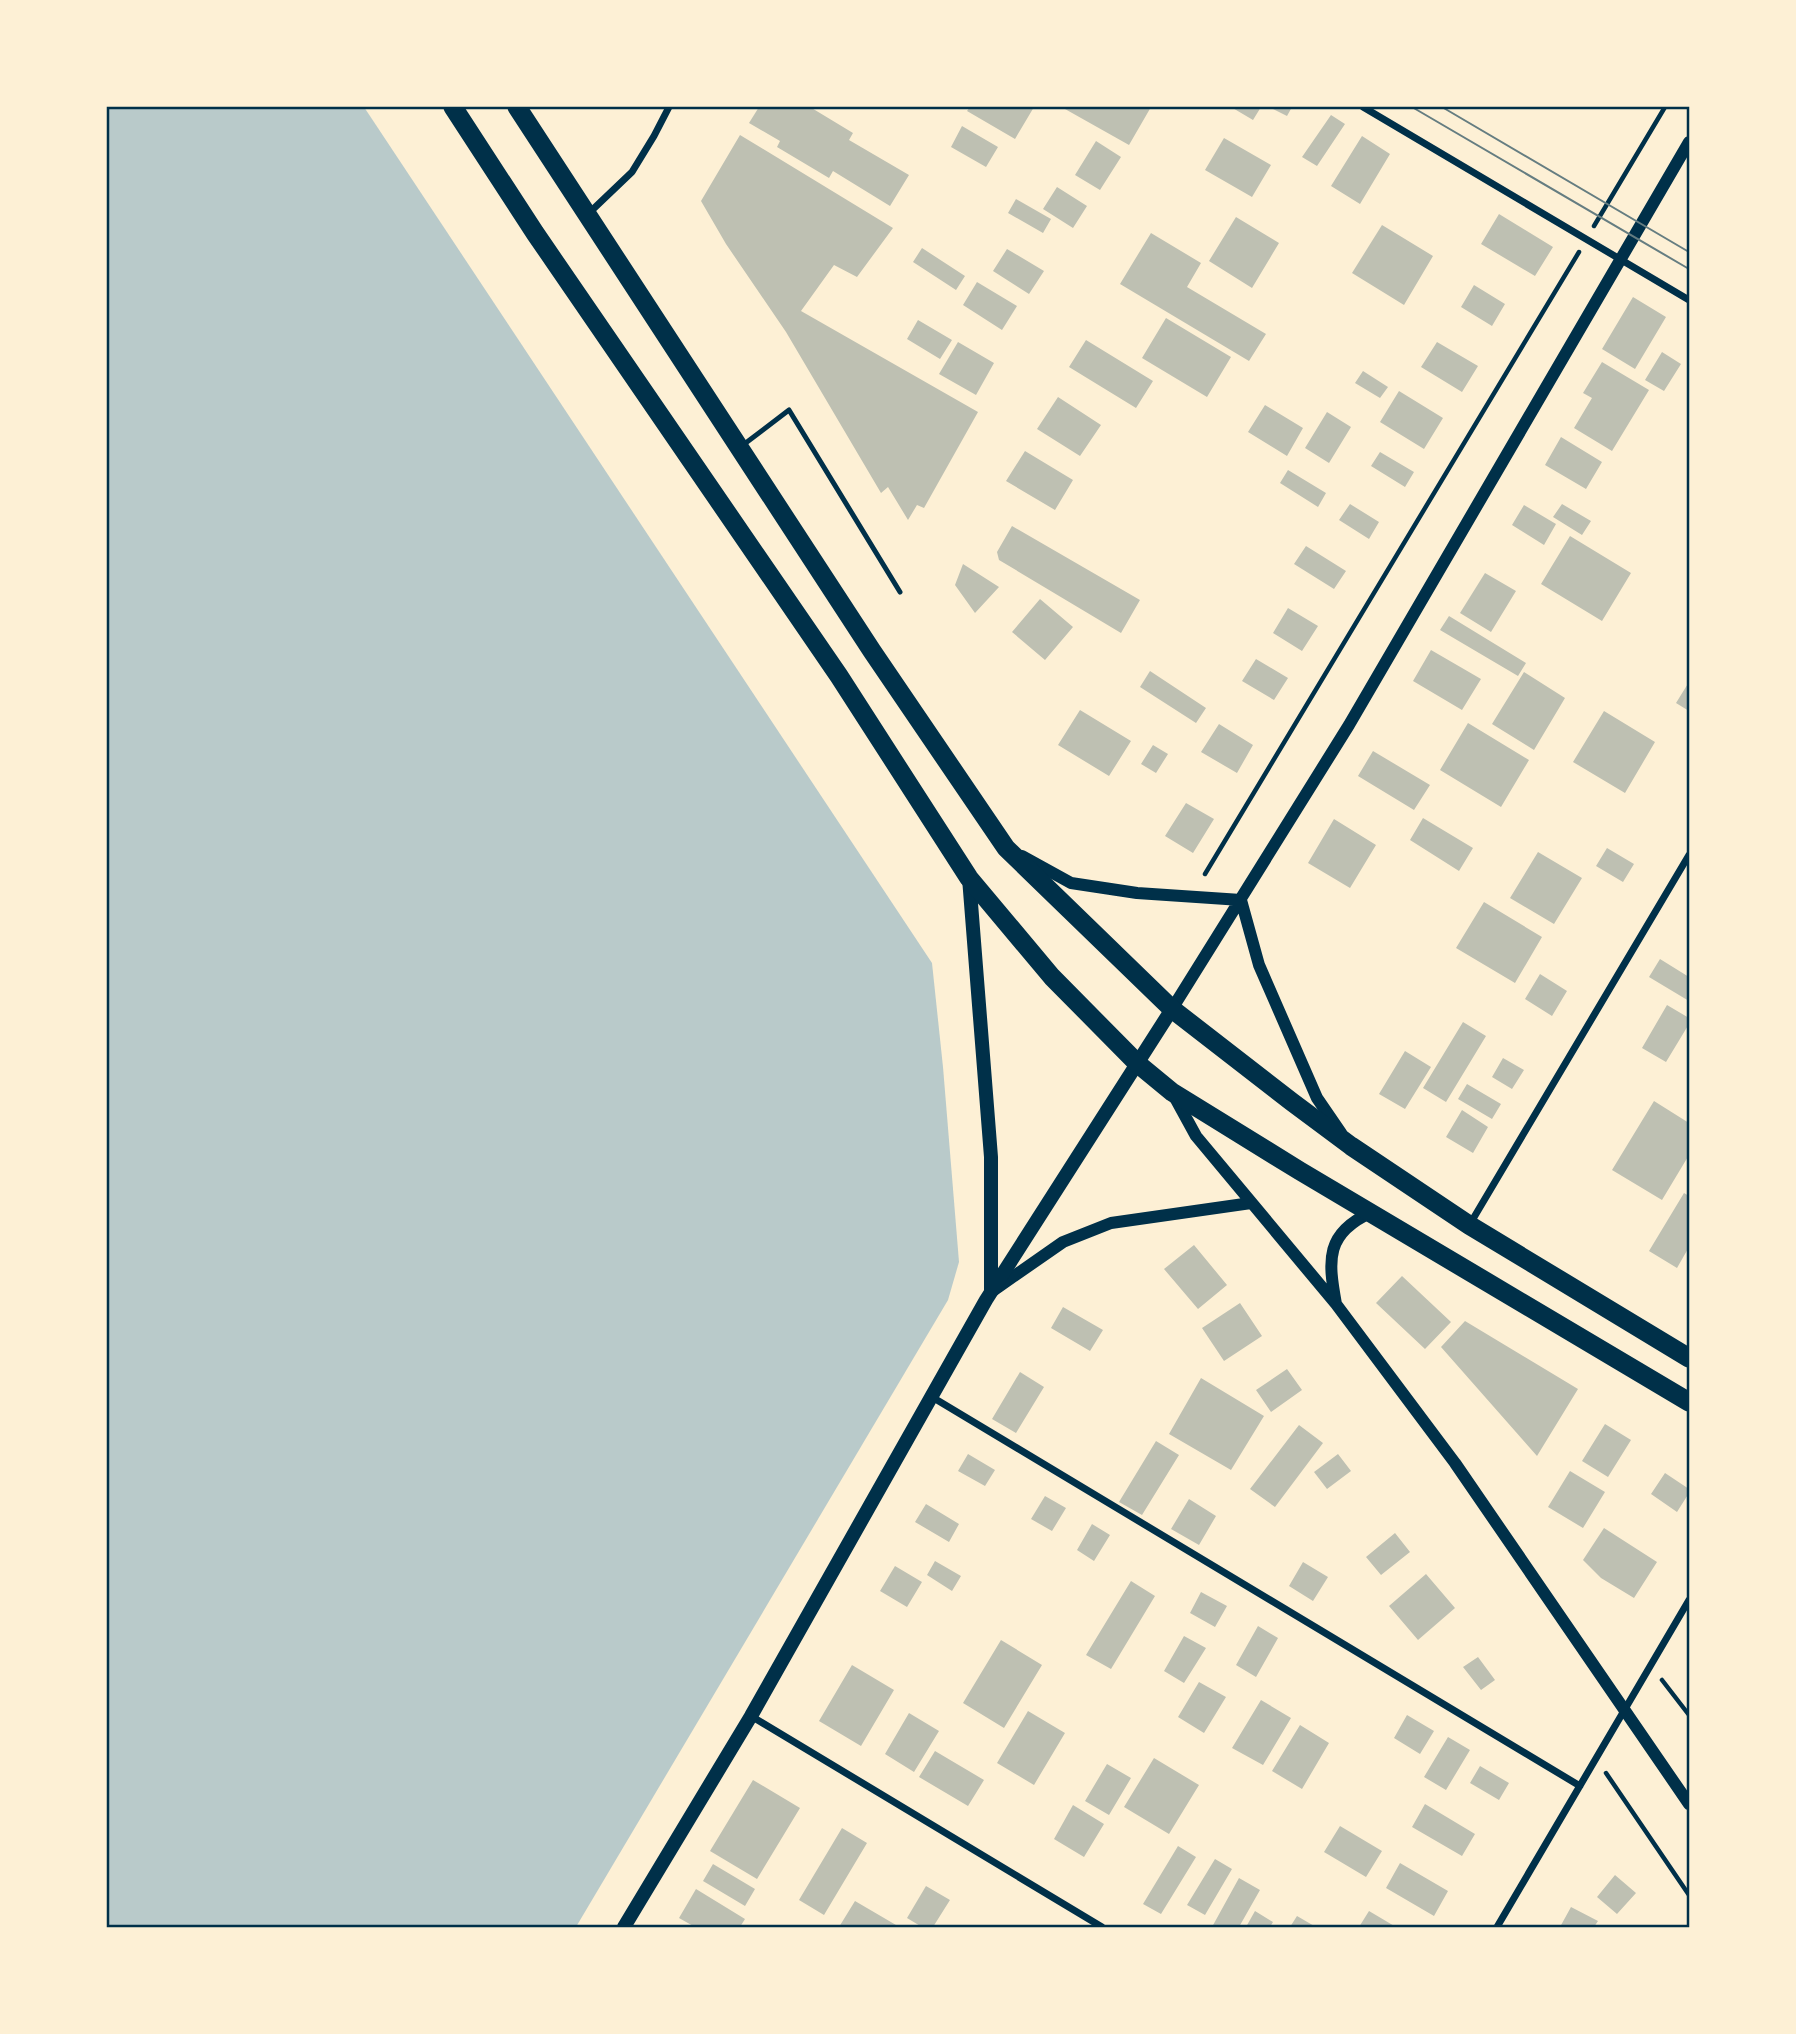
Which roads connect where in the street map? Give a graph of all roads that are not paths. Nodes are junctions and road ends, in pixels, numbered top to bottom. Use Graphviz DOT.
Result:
graph roads {
  1 [pos="453,107"];
  2 [pos="517,107"];
  3 [pos="669,107"];
  4 [pos="1363,107"];
  5 [pos="1689,142"];
  6 [pos="588,214"];
  7 [pos="1621,260"];
  8 [pos="1689,300"];
  9 [pos="741,447"];
  10 [pos="900,592"];
  11 [pos="1006,848"];
  12 [pos="1689,855"];
  13 [pos="969,878"];
  14 [pos="1241,900"];
  15 [pos="1172,1009"];
  16 [pos="1138,1064"];
  17 [pos="1172,1092"];
  18 [pos="1351,1146"];
  19 [pos="1251,1203"];
  20 [pos="1372,1212"];
  21 [pos="1469,1225"];
  22 [pos="991,1293"];
  23 [pos="1336,1304"];
  24 [pos="1689,1358"];
  25 [pos="932,1397"];
  26 [pos="1689,1402"];
  27 [pos="1689,1600"];
  28 [pos="1625,1709"];
  29 [pos="751,1716"];
  30 [pos="1580,1786"];
  31 [pos="1689,1804"];
  32 [pos="624,1927"];
  33 [pos="1102,1927"];
  34 [pos="1497,1927"];
  1 -- 13 [label="highway"];
  2 -- 6 [label="highway"];
  3 -- 6 [label="street"];
  4 -- 7 [label="street"];
  5 -- 7 [label="street"];
  6 -- 9 [label="highway"];
  7 -- 8 [label="street"];
  7 -- 14 [label="street"];
  9 -- 10 [label="lane"];
  9 -- 11 [label="highway"];
  11 -- 14 [label="street"];
  11 -- 15 [label="highway"];
  12 -- 21 [label="street"];
  13 -- 16 [label="highway"];
  13 -- 22 [label="main road"];
  14 -- 15 [label="street"];
  14 -- 18 [label="street"];
  15 -- 16 [label="main road"];
  15 -- 18 [label="highway"];
  16 -- 17 [label="highway"];
  16 -- 22 [label="main road"];
  17 -- 19 [label="street"];
  17 -- 20 [label="highway"];
  18 -- 21 [label="highway"];
  19 -- 22 [label="street"];
  19 -- 23 [label="street"];
  20 -- 23 [label="street"];
  20 -- 26 [label="highway"];
  21 -- 24 [label="highway"];
  22 -- 25 [label="main road"];
  23 -- 28 [label="street"];
  25 -- 29 [label="main road"];
  25 -- 30 [label="street"];
  27 -- 28 [label="street"];
  28 -- 30 [label="street"];
  28 -- 31 [label="street"];
  29 -- 32 [label="main road"];
  29 -- 33 [label="street"];
  30 -- 34 [label="street"];
}
